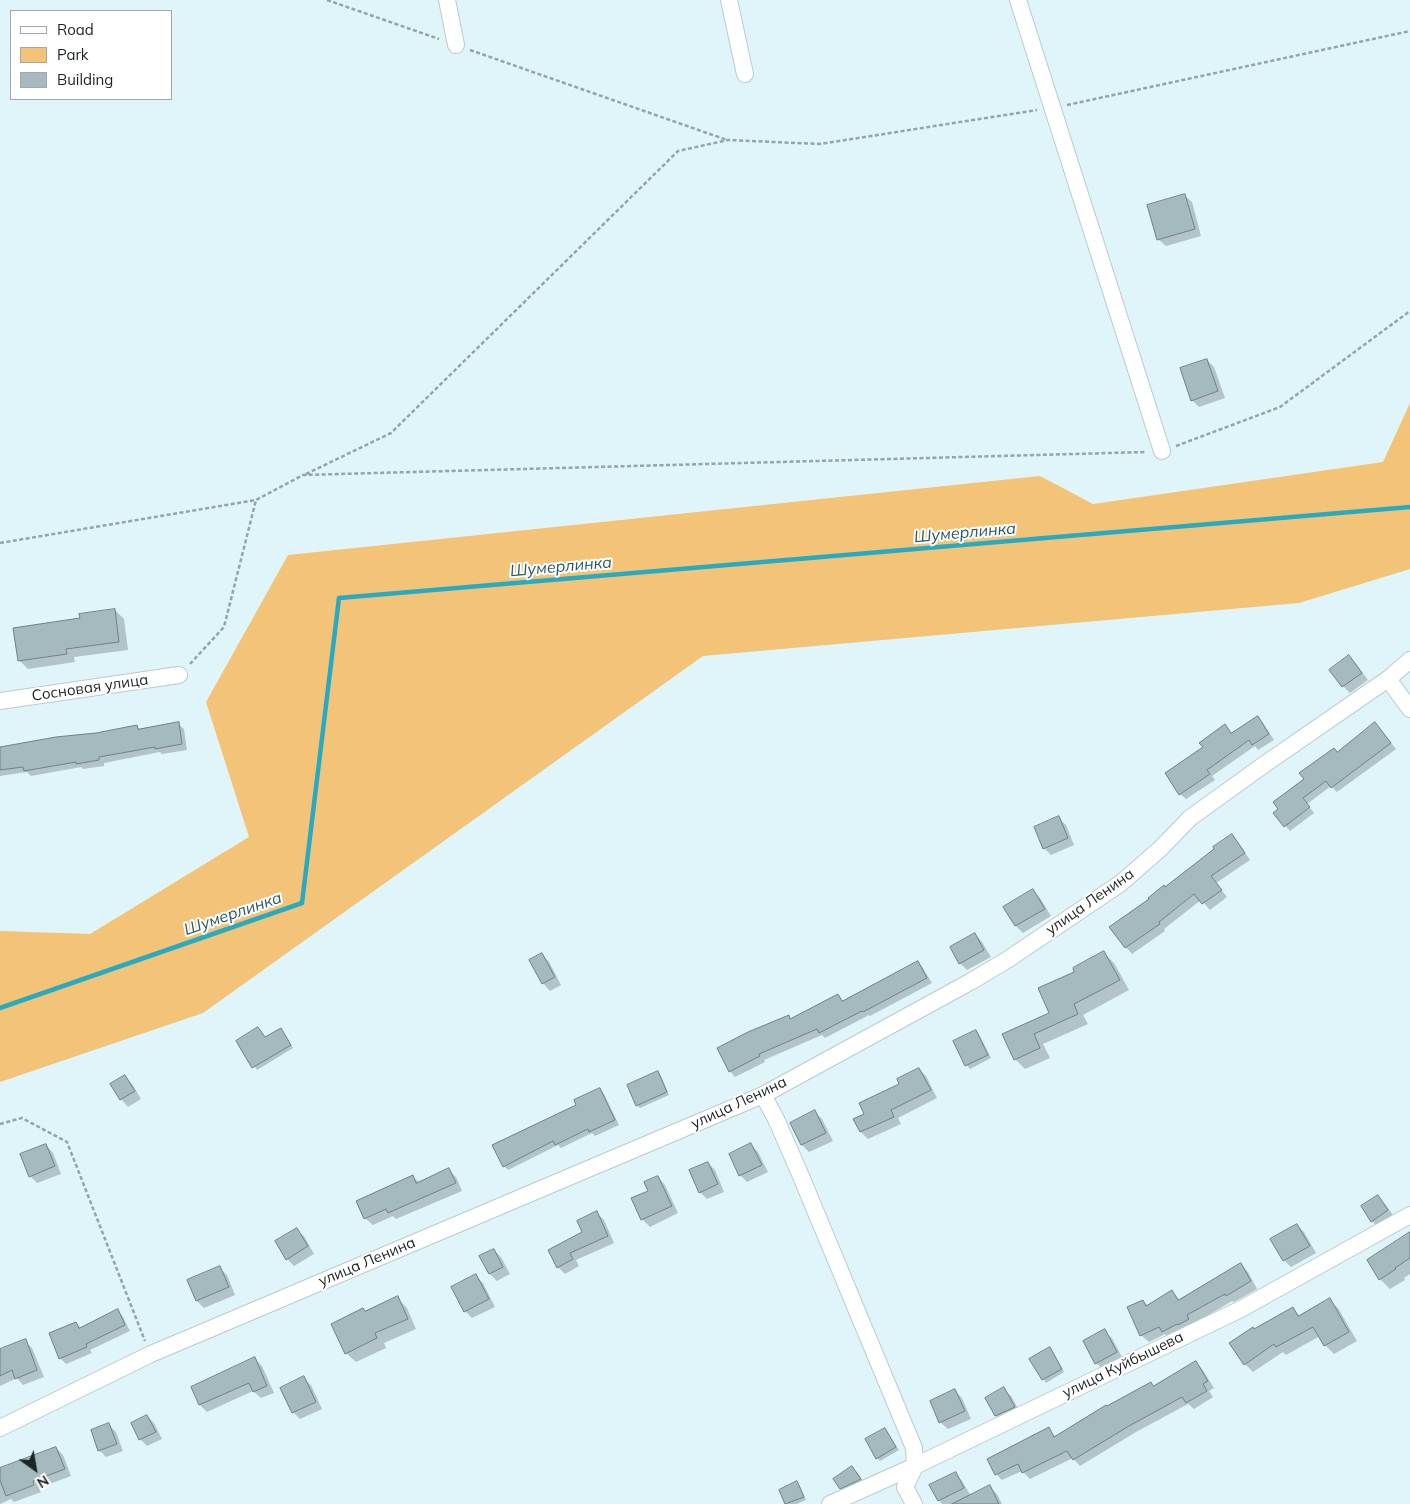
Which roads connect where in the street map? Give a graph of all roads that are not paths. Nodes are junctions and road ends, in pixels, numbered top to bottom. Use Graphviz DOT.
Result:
graph roads {
  1 [pos="447,0"];
  2 [pos="729,0"];
  3 [pos="1018,0"];
  4 [pos="456,45"];
  5 [pos="744,74"];
  6 [pos="1162,451"];
  7 [pos="1410,660"];
  8 [pos="180,675"];
  9 [pos="1388,679"];
  10 [pos="0,701"];
  11 [pos="1410,709"];
  12 [pos="763,1095"];
  13 [pos="1410,1215"];
  14 [pos="0,1428"];
  15 [pos="915,1466"];
  16 [pos="830,1504"];
  17 [pos="914,1504"];
  1 -- 4 [label="street"];
  2 -- 5 [label="street"];
  3 -- 6 [label="street"];
  7 -- 9 [label="street, улица Ленина"];
  8 -- 10 [label="street, Сосновая улица"];
  9 -- 11 [label="street"];
  9 -- 12 [label="street, улица Ленина"];
  12 -- 14 [label="street, улица Ленина"];
  12 -- 15 [label="street"];
  13 -- 15 [label="street, улица Куйбышева"];
  15 -- 16 [label="street, улица Куйбышева"];
  15 -- 17 [label="street"];
}
